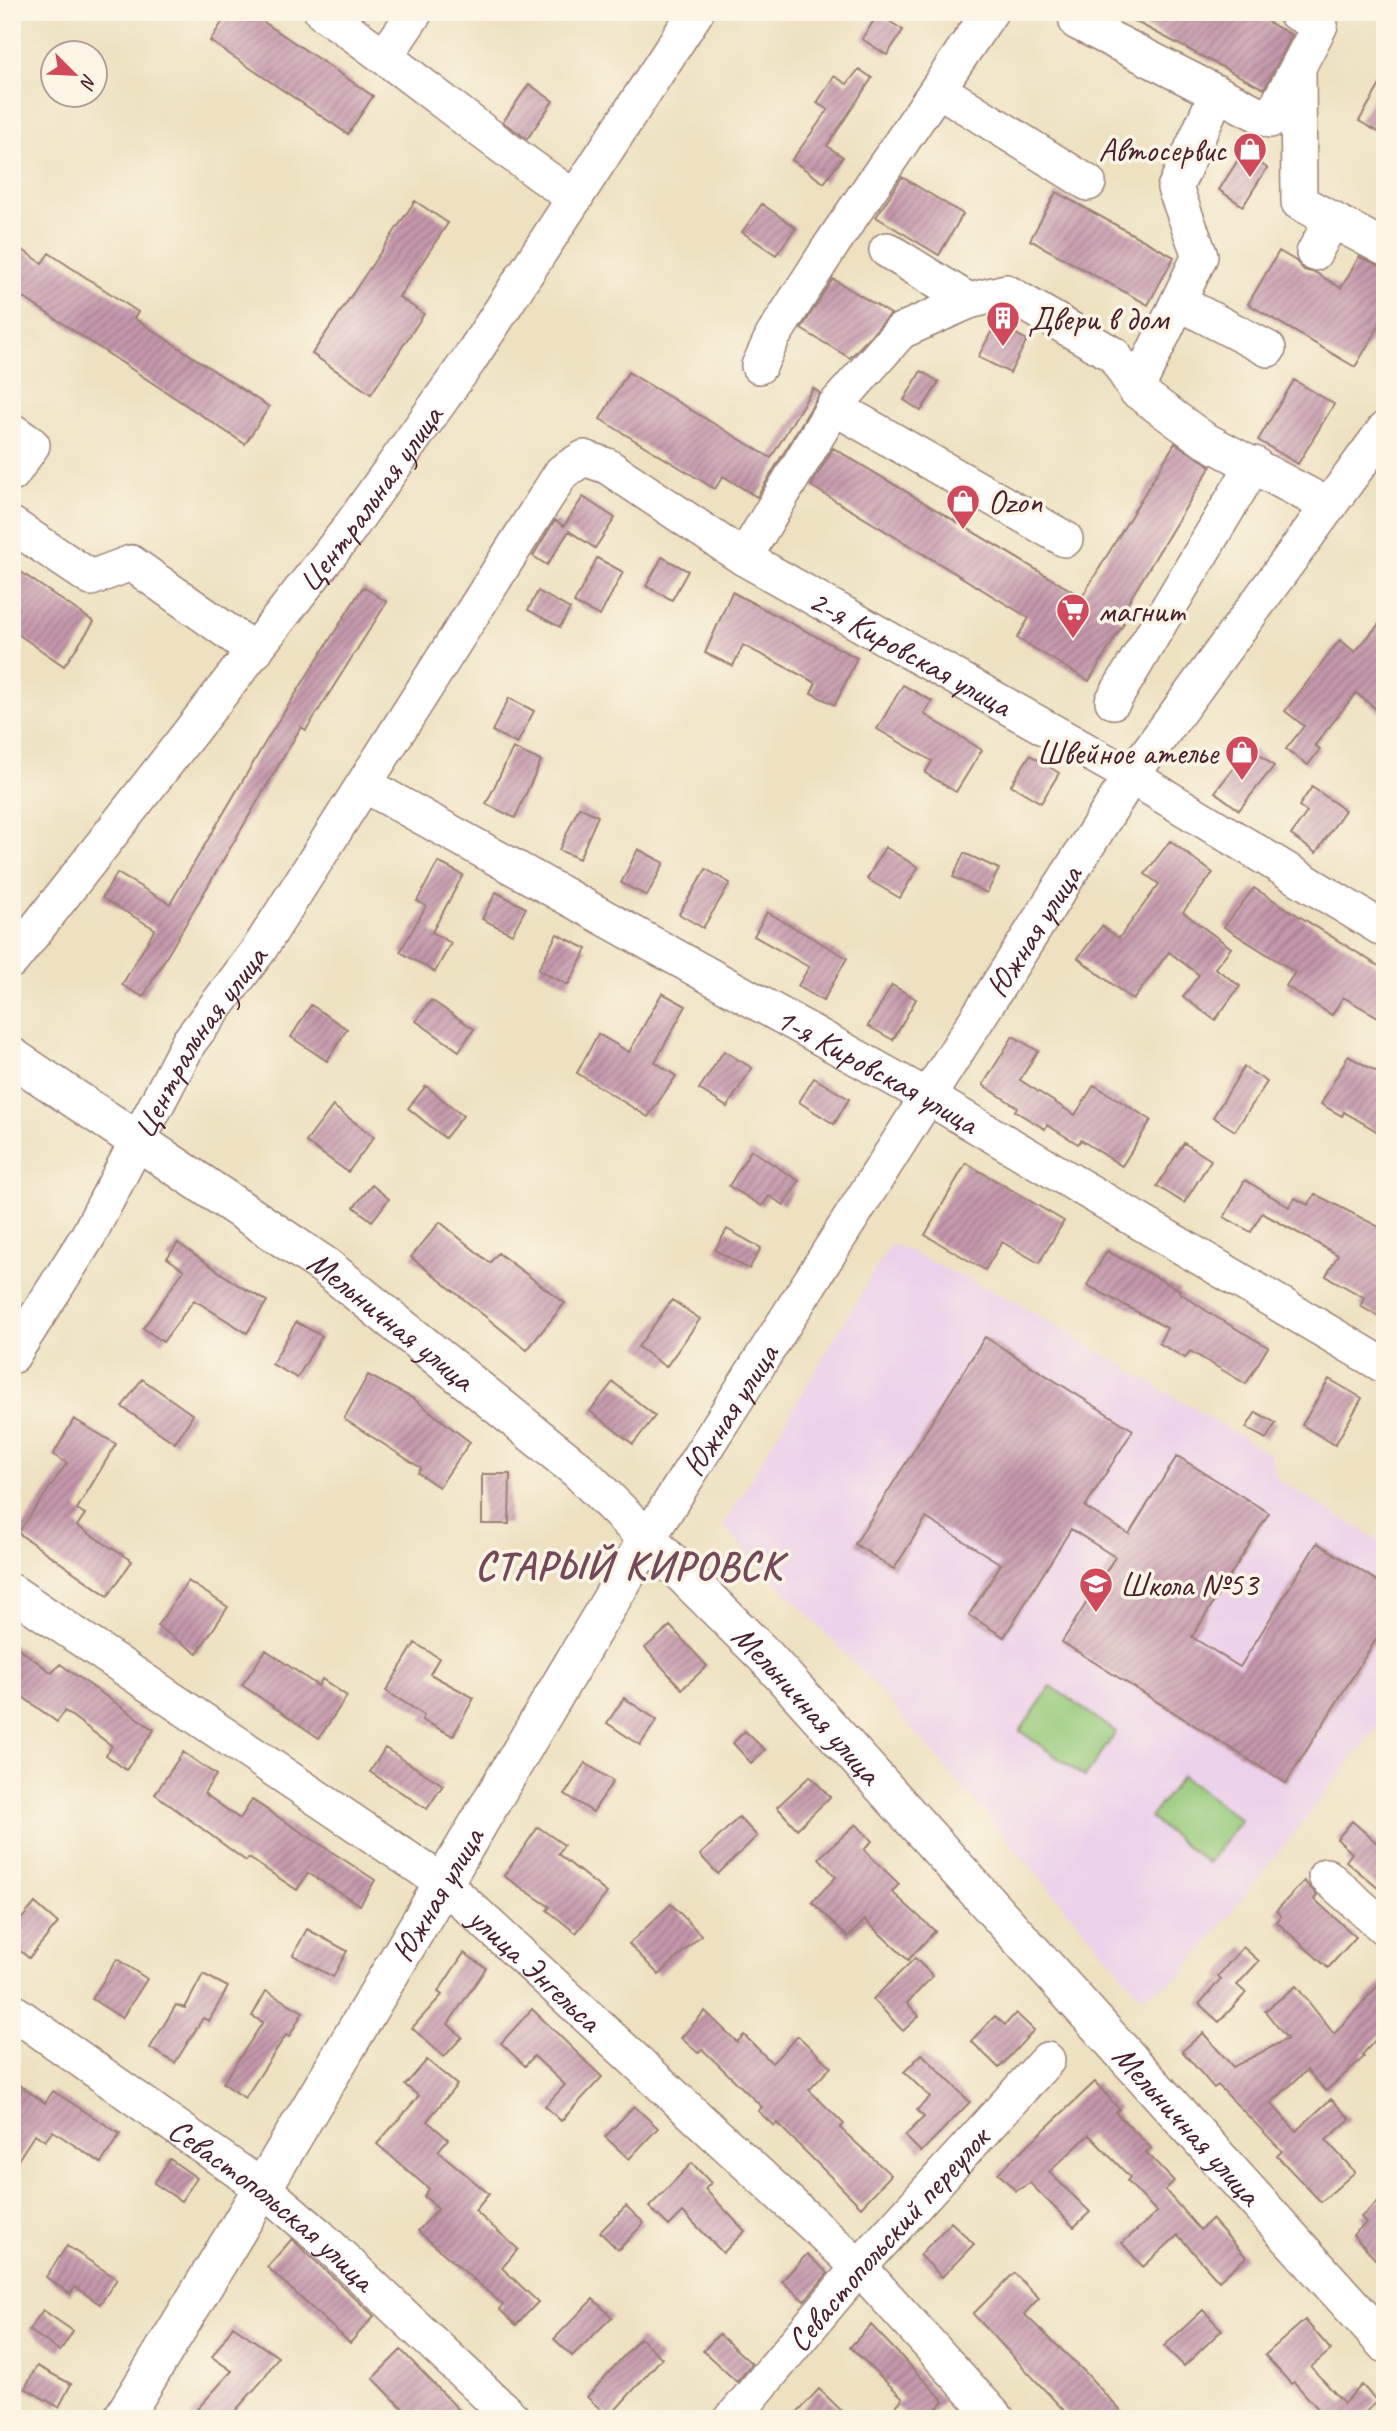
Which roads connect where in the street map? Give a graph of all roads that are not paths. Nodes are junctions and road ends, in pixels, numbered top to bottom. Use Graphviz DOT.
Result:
graph roads {
  1 [pos="322,12"];
  2 [pos="415,12"];
  3 [pos="696,12"];
  4 [pos="990,12"];
  5 [pos="1078,12"];
  6 [pos="1295,12"];
  7 [pos="386,55"];
  8 [pos="1298,67"];
  9 [pos="938,89"];
  10 [pos="1217,93"];
  11 [pos="1088,183"];
  12 [pos="575,198"];
  13 [pos="1332,220"];
  14 [pos="1385,248"];
  15 [pos="887,250"];
  16 [pos="1314,253"];
  17 [pos="969,301"];
  18 [pos="1178,302"];
  19 [pos="1268,349"];
  20 [pos="759,366"];
  21 [pos="1136,390"];
  22 [pos="834,407"];
  23 [pos="12,431"];
  24 [pos="1381,442"];
  25 [pos="584,458"];
  26 [pos="1254,464"];
  27 [pos="12,474"];
  28 [pos="1329,506"];
  29 [pos="12,525"];
  30 [pos="1065,539"];
  31 [pos="744,558"];
  32 [pos="255,651"];
  33 [pos="1113,701"];
  34 [pos="1131,776"];
  35 [pos="365,785"];
  36 [pos="1385,930"];
  37 [pos="12,960"];
  38 [pos="12,1057"];
  39 [pos="928,1097"];
  40 [pos="138,1140"];
  41 [pos="12,1356"];
  42 [pos="1385,1366"];
  43 [pos="648,1538"];
  44 [pos="12,1592"];
  45 [pos="1326,1876"];
  46 [pos="442,1882"];
  47 [pos="1385,1928"];
  48 [pos="12,2011"];
  49 [pos="1047,2060"];
  50 [pos="264,2189"];
  51 [pos="859,2267"];
  52 [pos="1385,2343"];
  53 [pos="122,2419"];
  54 [pos="513,2419"];
  55 [pos="732,2419"];
  56 [pos="997,2419"];
  1 -- 7 [label="street"];
  2 -- 7 [label="street"];
  3 -- 12 [label="street, Центральная улица"];
  4 -- 9 [label="street"];
  5 -- 10 [label="street"];
  6 -- 8 [label="street"];
  7 -- 12 [label="street"];
  8 -- 10 [label="street"];
  8 -- 13 [label="street"];
  9 -- 11 [label="street"];
  9 -- 20 [label="street"];
  10 -- 18 [label="street"];
  12 -- 32 [label="street, Центральная улица"];
  13 -- 14 [label="street"];
  13 -- 16 [label="street"];
  15 -- 17 [label="street"];
  17 -- 21 [label="street"];
  17 -- 22 [label="street"];
  18 -- 19 [label="street"];
  18 -- 21 [label="street"];
  21 -- 26 [label="street"];
  22 -- 30 [label="street"];
  22 -- 31 [label="street"];
  23 -- 27 [label="street"];
  24 -- 28 [label="street, Южная улица"];
  25 -- 31 [label="street, 2-я Кировская улица"];
  25 -- 35 [label="street, Центральная улица"];
  26 -- 28 [label="street"];
  26 -- 33 [label="street"];
  28 -- 34 [label="street, Южная улица"];
  29 -- 32 [label="street"];
  31 -- 34 [label="street, 2-я Кировская улица"];
  32 -- 37 [label="street, Центральная улица"];
  34 -- 36 [label="street, 2-я Кировская улица"];
  34 -- 39 [label="street, Южная улица"];
  35 -- 39 [label="street, 1-я Кировская улица"];
  35 -- 40 [label="street, Центральная улица"];
  38 -- 40 [label="main road, Мельничная улица"];
  39 -- 42 [label="street, 1-я Кировская улица"];
  39 -- 43 [label="street, Южная улица"];
  40 -- 41 [label="street, Центральная улица"];
  40 -- 43 [label="main road, Мельничная улица"];
  43 -- 46 [label="main road, Южная улица"];
  43 -- 52 [label="main road, Мельничная улица"];
  44 -- 46 [label="street, улица Энгельса"];
  45 -- 47 [label="street"];
  46 -- 50 [label="main road, Южная улица"];
  46 -- 51 [label="street, улица Энгельса"];
  48 -- 50 [label="street, Севастопольская улица"];
  49 -- 51 [label="street, Севастопольский переулок"];
  50 -- 53 [label="main road, Южная улица"];
  50 -- 54 [label="street, Севастопольская улица"];
  51 -- 55 [label="street, Севастопольский переулок"];
  51 -- 56 [label="street, улица Энгельса"];
}
